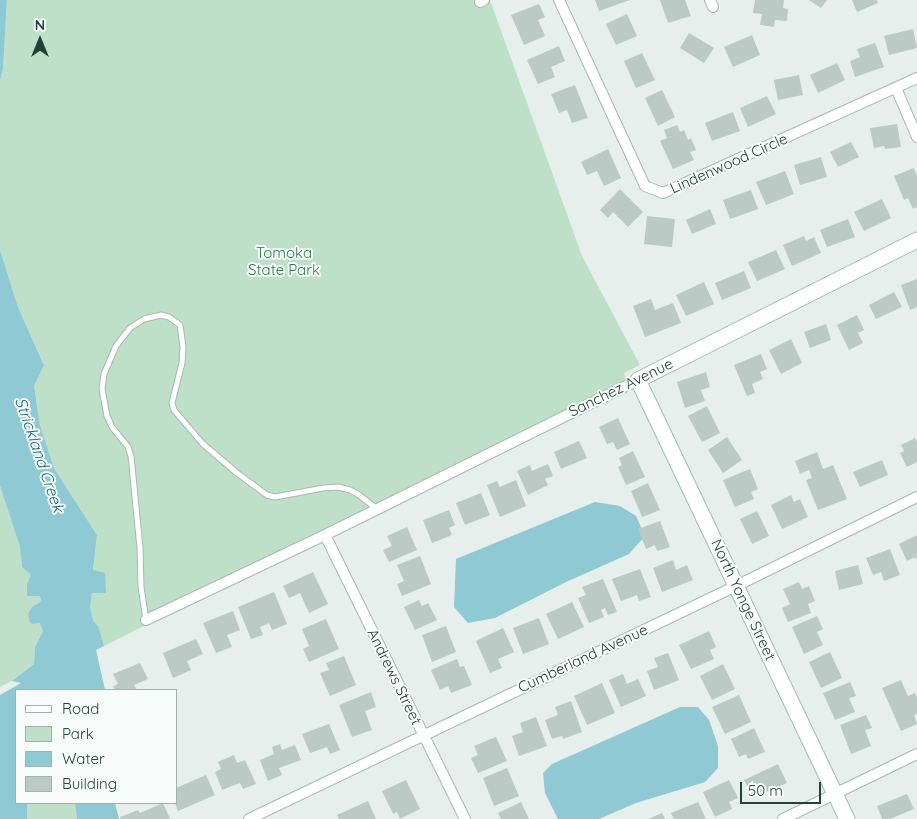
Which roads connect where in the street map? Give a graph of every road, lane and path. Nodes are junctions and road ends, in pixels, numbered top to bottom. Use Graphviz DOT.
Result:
graph roads {
  1 [pos="559,0"];
  2 [pos="917,78"];
  3 [pos="896,88"];
  4 [pos="917,137"];
  5 [pos="917,240"];
  6 [pos="638,380"];
  7 [pos="917,496"];
  8 [pos="377,509"];
  9 [pos="326,535"];
  10 [pos="736,586"];
  11 [pos="146,620"];
  12 [pos="422,735"];
  13 [pos="917,754"];
  14 [pos="835,794"];
  15 [pos="249,819"];
  16 [pos="465,819"];
  17 [pos="783,819"];
  18 [pos="847,819"];
  1 -- 3 [label="street, Lindenwood Circle"];
  2 -- 3 [label="street, Lindenwood Circle"];
  3 -- 4 [label="street"];
  5 -- 6 [label="street, Sanchez Avenue"];
  6 -- 8 [label="street, Sanchez Avenue"];
  6 -- 10 [label="street, North Yonge Street"];
  7 -- 10 [label="street, Cumberland Avenue"];
  8 -- 9 [label="street, Sanchez Avenue"];
  8 -- 11 [label="lane"];
  9 -- 11 [label="street, Sanchez Avenue"];
  9 -- 12 [label="street, Andrews Street"];
  10 -- 12 [label="street, Cumberland Avenue"];
  10 -- 14 [label="street, North Yonge Street"];
  12 -- 15 [label="street, Cumberland Avenue"];
  12 -- 16 [label="street, Andrews Street"];
  13 -- 14 [label="street"];
  14 -- 17 [label="street"];
  14 -- 18 [label="street, North Yonge Street"];
}
